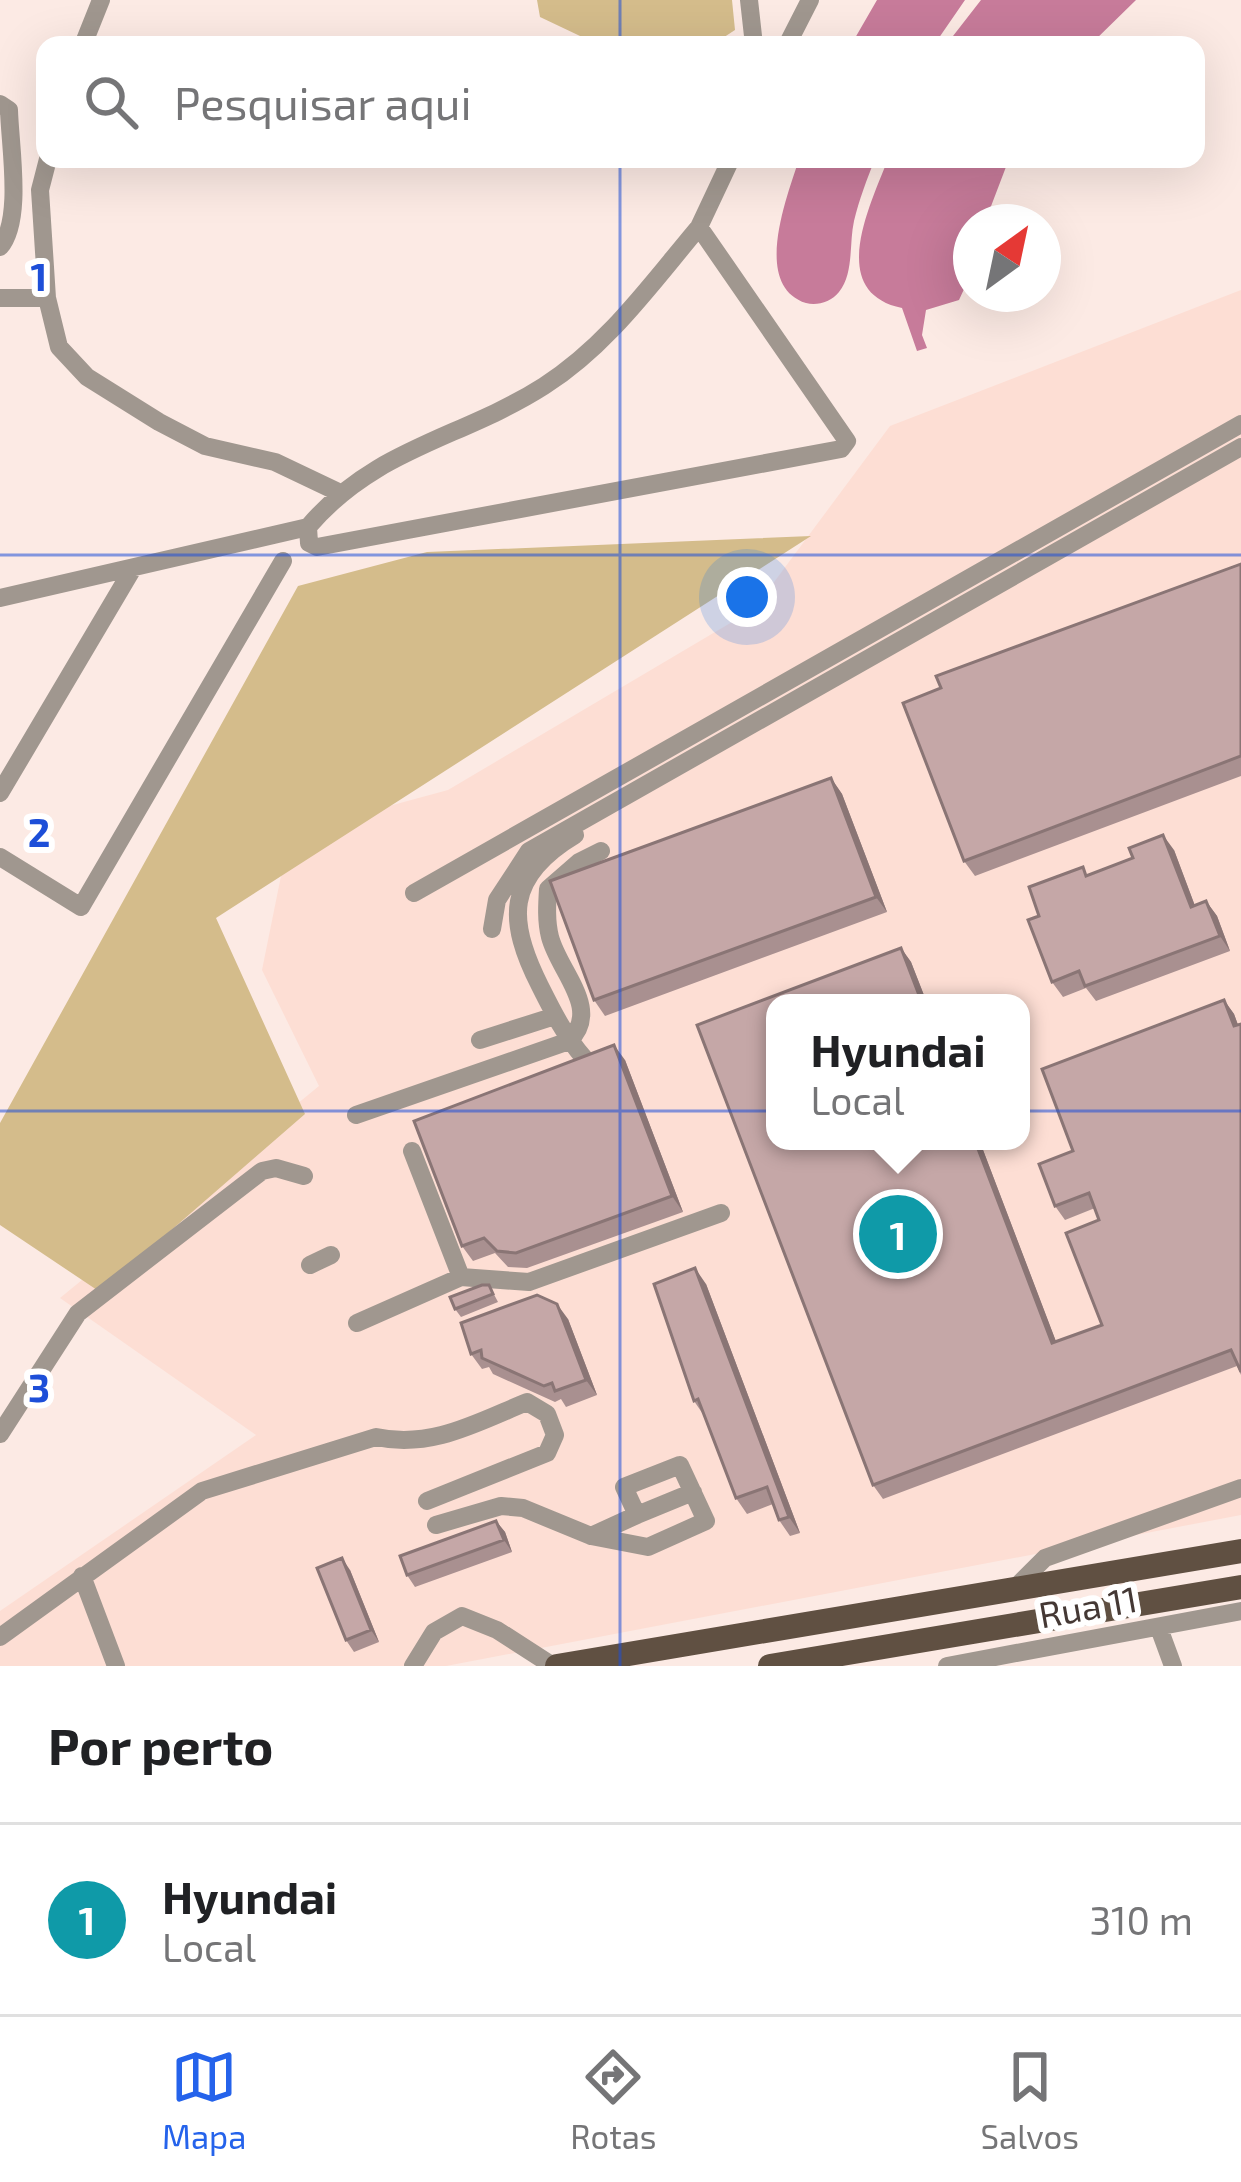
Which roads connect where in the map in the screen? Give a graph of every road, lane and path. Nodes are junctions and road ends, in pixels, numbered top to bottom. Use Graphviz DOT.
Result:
graph roads {
  1 [pos="749,0"];
  2 [pos="810,0"];
  3 [pos="98,1"];
  4 [pos="86,36"];
  5 [pos="753,36"];
  6 [pos="792,36"];
  7 [pos="0,104"];
  8 [pos="46,168"];
  9 [pos="727,168"];
  10 [pos="11,187"];
  11 [pos="40,190"];
  12 [pos="699,227"];
  13 [pos="0,247"];
  14 [pos="0,298"];
  15 [pos="46,298"];
  16 [pos="1241,424"];
  17 [pos="1241,447"];
  18 [pos="338,492"];
  19 [pos="308,527"];
  20 [pos="283,561"];
  21 [pos="132,570"];
  22 [pos="0,598"];
  23 [pos="668,772"];
  24 [pos="0,793"];
  25 [pos="601,851"];
  26 [pos="0,857"];
  27 [pos="414,893"];
  28 [pos="492,929"];
  29 [pos="555,1016"];
  30 [pos="480,1040"];
  31 [pos="569,1041"];
  32 [pos="584,1058"];
  33 [pos="356,1114"];
  34 [pos="412,1151"];
  35 [pos="304,1176"];
  36 [pos="721,1213"];
  37 [pos="331,1255"];
  38 [pos="310,1265"];
  39 [pos="461,1276"];
  40 [pos="357,1323"];
  41 [pos="0,1434"];
  42 [pos="1241,1488"];
  43 [pos="693,1492"];
  44 [pos="427,1502"];
  45 [pos="637,1515"];
  46 [pos="591,1536"];
  47 [pos="437,1537"];
  48 [pos="1241,1551"];
  49 [pos="82,1576"];
  50 [pos="1016,1587"];
  51 [pos="1241,1587"];
  52 [pos="1241,1611"];
  53 [pos="1159,1628"];
  54 [pos="0,1637"];
  55 [pos="1009,1661"];
  56 [pos="116,1666"];
  57 [pos="412,1666"];
  58 [pos="555,1666"];
  59 [pos="770,1666"];
  60 [pos="946,1666"];
  61 [pos="1172,1666"];
  1 -- 5 [label="street"];
  2 -- 6 [label="street"];
  3 -- 4 [label="street"];
  7 -- 10 [label="street"];
  8 -- 11 [label="street"];
  9 -- 12 [label="street"];
  10 -- 11 [label="street"];
  10 -- 13 [label="street"];
  11 -- 15 [label="street"];
  12 -- 18 [label="street"];
  12 -- 19 [label="street"];
  14 -- 15 [label="street"];
  15 -- 18 [label="street"];
  16 -- 27 [label="street"];
  17 -- 23 [label="street"];
  18 -- 19 [label="street"];
  19 -- 21 [label="street"];
  20 -- 26 [label="street"];
  21 -- 22 [label="street"];
  21 -- 24 [label="street"];
  23 -- 28 [label="street"];
  23 -- 29 [label="street"];
  25 -- 31 [label="street"];
  29 -- 30 [label="street"];
  29 -- 31 [label="street"];
  31 -- 32 [label="street"];
  31 -- 33 [label="street"];
  34 -- 39 [label="street"];
  35 -- 41 [label="street"];
  36 -- 39 [label="street"];
  37 -- 38 [label="street"];
  39 -- 40 [label="street"];
  42 -- 50 [label="street"];
  43 -- 45 [label="street"];
  43 -- 45 [label="street"];
  43 -- 46 [label="street"];
  44 -- 49 [label="street"];
  45 -- 46 [label="street"];
  46 -- 47 [label="street"];
  48 -- 50 [label="main road"];
  49 -- 54 [label="street"];
  49 -- 56 [label="street"];
  50 -- 58 [label="main road"];
  51 -- 59 [label="main road"];
  52 -- 53 [label="street, Rua 11"];
  53 -- 55 [label="street, Rua 11"];
  53 -- 61 [label="street"];
  55 -- 60 [label="street, Rua 11"];
  57 -- 58 [label="street"];
}
